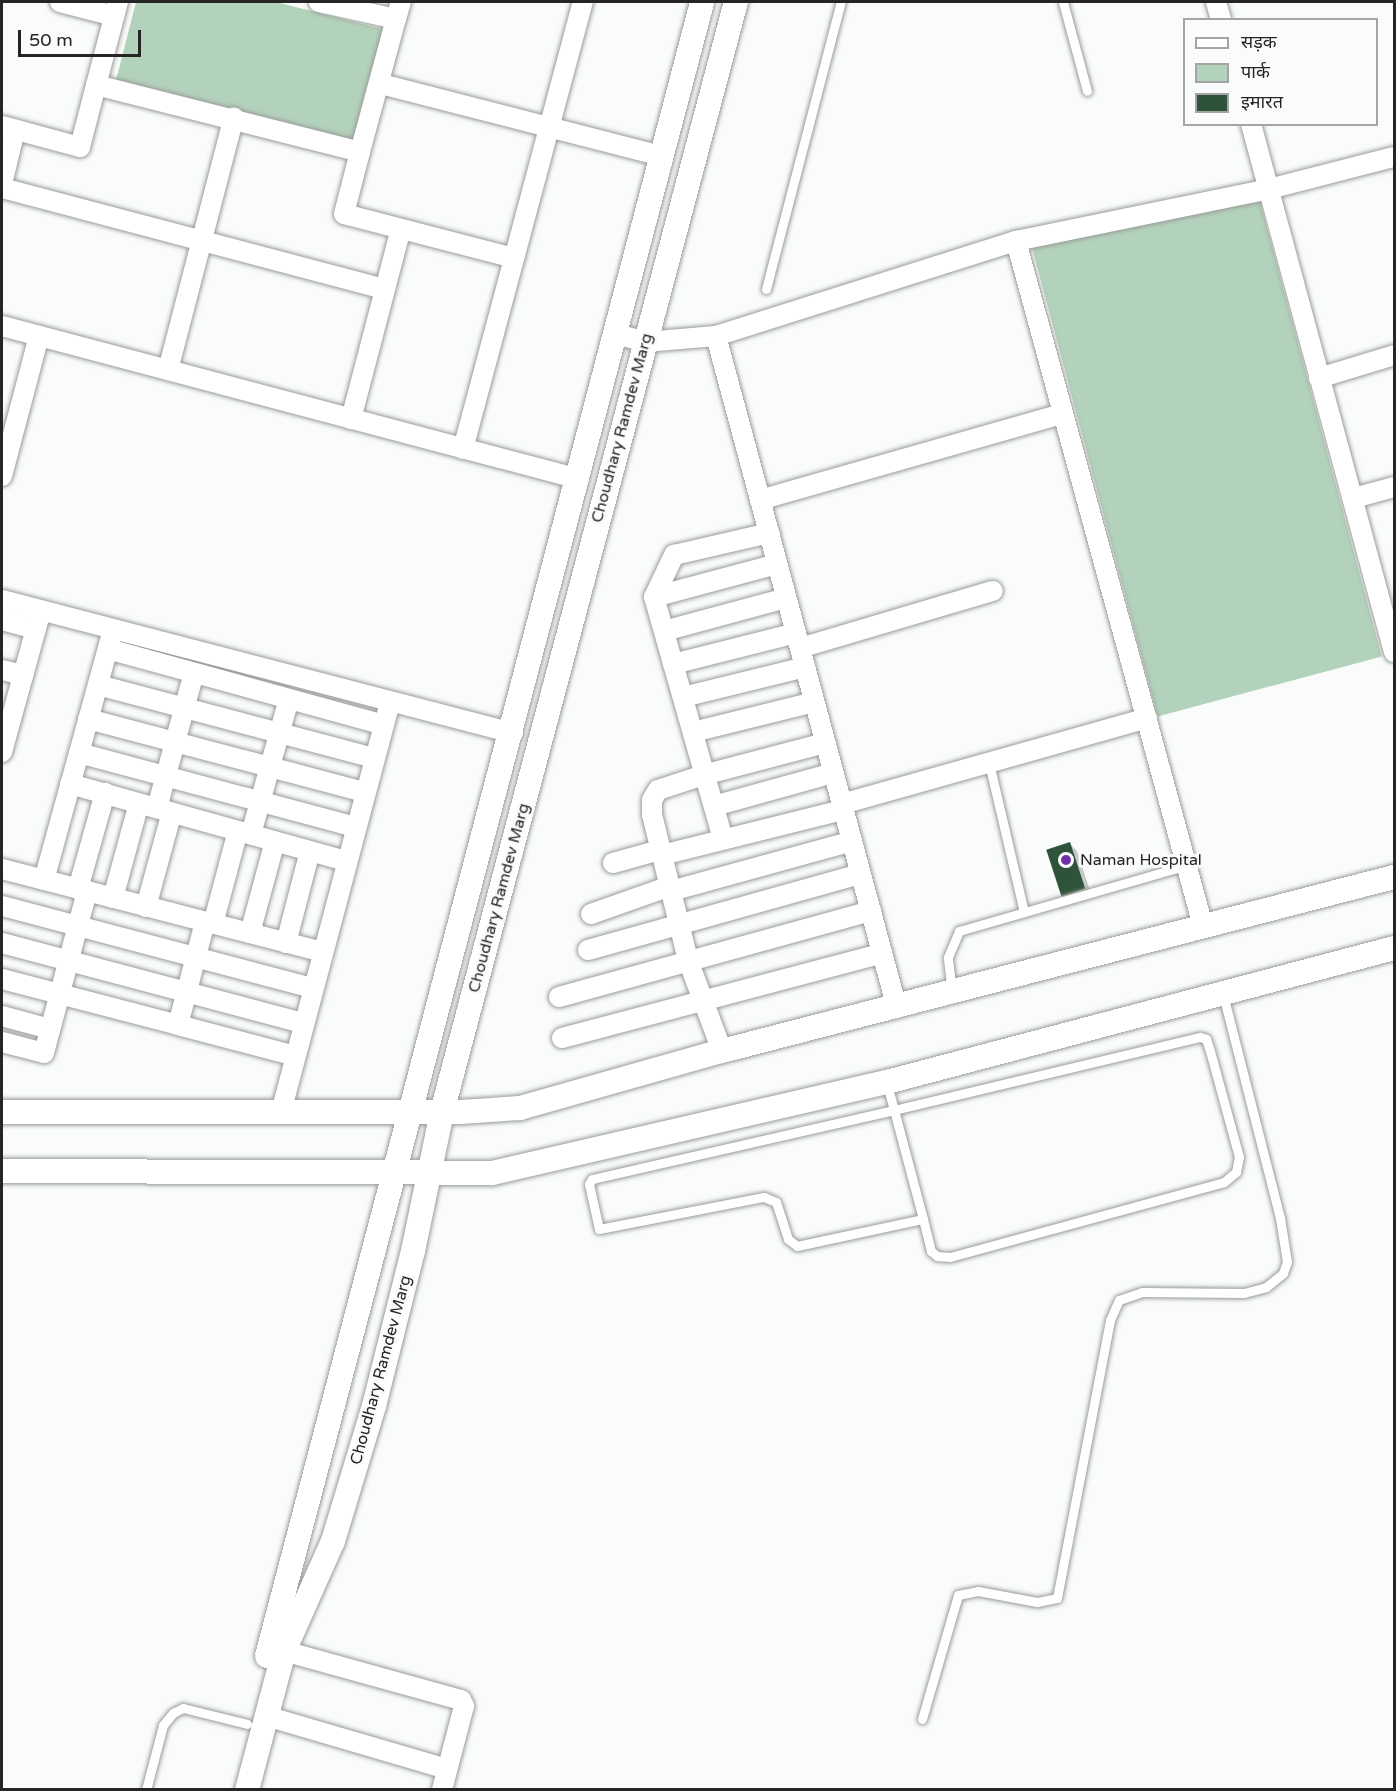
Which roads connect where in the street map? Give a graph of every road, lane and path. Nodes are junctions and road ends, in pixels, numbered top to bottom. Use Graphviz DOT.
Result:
graph roads {
  1 [pos="60,2"];
  2 [pos="319,2"];
  3 [pos="702,2"];
  4 [pos="736,2"];
  5 [pos="841,2"];
  6 [pos="1063,2"];
  7 [pos="1216,2"];
  8 [pos="577,3"];
  9 [pos="116,9"];
  10 [pos="398,10"];
  11 [pos="1220,18"];
  12 [pos="381,84"];
  13 [pos="96,85"];
  14 [pos="1087,91"];
  15 [pos="234,117"];
  16 [pos="1252,126"];
  17 [pos="550,127"];
  18 [pos="8,128"];
  19 [pos="360,152"];
  20 [pos="662,156"];
  21 [pos="1395,157"];
  22 [pos="2,186"];
  23 [pos="1269,189"];
  24 [pos="401,229"];
  25 [pos="201,241"];
  26 [pos="1016,241"];
  27 [pos="514,258"];
  28 [pos="385,289"];
  29 [pos="766,289"];
  30 [pos="2,326"];
  31 [pos="616,334"];
  32 [pos="39,336"];
  33 [pos="716,336"];
  34 [pos="645,342"];
  35 [pos="1395,355"];
  36 [pos="168,370"];
  37 [pos="1319,378"];
  38 [pos="1062,414"];
  39 [pos="351,419"];
  40 [pos="463,449"];
  41 [pos="2,476"];
  42 [pos="579,479"];
  43 [pos="1395,487"];
  44 [pos="1354,498"];
  45 [pos="760,500"];
  46 [pos="769,533"];
  47 [pos="777,564"];
  48 [pos="993,591"];
  49 [pos="654,597"];
  50 [pos="786,598"];
  51 [pos="2,600"];
  52 [pos="2,620"];
  53 [pos="38,620"];
  54 [pos="1390,620"];
  55 [pos="114,628"];
  56 [pos="664,632"];
  57 [pos="108,649"];
  58 [pos="800,649"];
  59 [pos="1395,652"];
  60 [pos="674,664"];
  61 [pos="2,670"];
  62 [pos="195,672"];
  63 [pos="23,675"];
  64 [pos="98,685"];
  65 [pos="683,697"];
  66 [pos="289,699"];
  67 [pos="390,701"];
  68 [pos="814,702"];
  69 [pos="184,708"];
  70 [pos="6,718"];
  71 [pos="1147,718"];
  72 [pos="88,719"];
  73 [pos="383,725"];
  74 [pos="693,732"];
  75 [pos="279,733"];
  76 [pos="513,733"];
  77 [pos="175,742"];
  78 [pos="825,744"];
  79 [pos="2,752"];
  80 [pos="79,753"];
  81 [pos="374,758"];
  82 [pos="989,762"];
  83 [pos="269,767"];
  84 [pos="833,773"];
  85 [pos="707,774"];
  86 [pos="166,776"];
  87 [pos="70,784"];
  88 [pos="365,792"];
  89 [pos="105,793"];
  90 [pos="260,801"];
  91 [pos="714,806"];
  92 [pos="842,807"];
  93 [pos="156,808"];
  94 [pos="356,827"];
  95 [pos="245,832"];
  96 [pos="723,839"];
  97 [pos="275,841"];
  98 [pos="852,841"];
  99 [pos="310,851"];
  100 [pos="661,853"];
  101 [pos="346,861"];
  102 [pos="613,863"];
  103 [pos="1187,866"];
  104 [pos="2,869"];
  105 [pos="861,874"];
  106 [pos="1395,877"];
  107 [pos="44,880"];
  108 [pos="670,889"];
  109 [pos="82,890"];
  110 [pos="113,898"];
  111 [pos="2,906"];
  112 [pos="146,907"];
  113 [pos="871,911"];
  114 [pos="1024,912"];
  115 [pos="591,914"];
  116 [pos="209,923"];
  117 [pos="679,925"];
  118 [pos="78,926"];
  119 [pos="1203,926"];
  120 [pos="250,933"];
  121 [pos="2,943"];
  122 [pos="286,943"];
  123 [pos="1395,948"];
  124 [pos="588,950"];
  125 [pos="322,952"];
  126 [pos="880,954"];
  127 [pos="195,957"];
  128 [pos="688,960"];
  129 [pos="68,961"];
  130 [pos="2,979"];
  131 [pos="312,988"];
  132 [pos="186,992"];
  133 [pos="952,993"];
  134 [pos="60,994"];
  135 [pos="1223,994"];
  136 [pos="559,997"];
  137 [pos="702,1000"];
  138 [pos="897,1008"];
  139 [pos="2,1016"];
  140 [pos="303,1023"];
  141 [pos="178,1025"];
  142 [pos="51,1029"];
  143 [pos="562,1038"];
  144 [pos="2,1042"];
  145 [pos="722,1051"];
  146 [pos="295,1056"];
  147 [pos="887,1083"];
  148 [pos="894,1110"];
  149 [pos="2,1112"];
  150 [pos="281,1112"];
  151 [pos="410,1112"];
  152 [pos="442,1112"];
  153 [pos="2,1171"];
  154 [pos="396,1172"];
  155 [pos="430,1172"];
  156 [pos="923,1218"];
  157 [pos="284,1651"];
  158 [pos="922,1719"];
  159 [pos="256,1720"];
  160 [pos="447,1769"];
  161 [pos="248,1788"];
  162 [pos="146,1790"];
  163 [pos="442,1790"];
  1 -- 9 [label="street"];
  2 -- 10 [label="street"];
  3 -- 20 [label="street"];
  4 -- 34 [label="street, Choudhary Ramdev Marg"];
  5 -- 29 [label="lane"];
  6 -- 14 [label="lane"];
  7 -- 11 [label="street"];
  8 -- 17 [label="street"];
  9 -- 13 [label="street"];
  10 -- 12 [label="street"];
  12 -- 17 [label="street"];
  12 -- 19 [label="street"];
  13 -- 15 [label="street"];
  13 -- 18 [label="street"];
  15 -- 19 [label="street"];
  15 -- 25 [label="street"];
  16 -- 23 [label="street"];
  17 -- 20 [label="street"];
  17 -- 27 [label="street"];
  18 -- 22 [label="street"];
  19 -- 24 [label="street"];
  20 -- 31 [label="street"];
  21 -- 23 [label="street"];
  22 -- 25 [label="street"];
  23 -- 26 [label="street"];
  23 -- 37 [label="street"];
  24 -- 27 [label="street"];
  24 -- 28 [label="street"];
  25 -- 28 [label="street"];
  25 -- 36 [label="street"];
  26 -- 33 [label="street"];
  26 -- 38 [label="street"];
  27 -- 40 [label="street"];
  28 -- 39 [label="street"];
  30 -- 32 [label="street"];
  31 -- 34 [label="street"];
  31 -- 42 [label="street"];
  32 -- 36 [label="street"];
  32 -- 41 [label="street"];
  33 -- 34 [label="street"];
  33 -- 45 [label="street"];
  34 -- 152 [label="street, Choudhary Ramdev Marg"];
  35 -- 37 [label="street"];
  36 -- 39 [label="street"];
  37 -- 44 [label="street"];
  38 -- 45 [label="street"];
  38 -- 71 [label="street"];
  39 -- 40 [label="street"];
  40 -- 42 [label="street"];
  42 -- 76 [label="street"];
  43 -- 44 [label="street"];
  44 -- 54 [label="street"];
  45 -- 46 [label="street"];
  46 -- 47 [label="street"];
  46 -- 49 [label="street"];
  47 -- 49 [label="street"];
  47 -- 50 [label="street"];
  48 -- 58 [label="street"];
  49 -- 56 [label="street"];
  50 -- 56 [label="street"];
  50 -- 58 [label="street"];
  51 -- 53 [label="street"];
  52 -- 53 [label="street"];
  53 -- 55 [label="street"];
  53 -- 63 [label="street"];
  54 -- 59 [label="street"];
  55 -- 57 [label="street"];
  55 -- 67 [label="street"];
  56 -- 60 [label="street"];
  57 -- 62 [label="street"];
  57 -- 64 [label="street"];
  58 -- 60 [label="street"];
  58 -- 65 [label="street"];
  58 -- 68 [label="street"];
  60 -- 65 [label="street"];
  61 -- 63 [label="street"];
  62 -- 66 [label="street"];
  62 -- 69 [label="street"];
  63 -- 70 [label="street"];
  64 -- 69 [label="street"];
  64 -- 72 [label="street"];
  65 -- 74 [label="street"];
  66 -- 73 [label="street"];
  66 -- 75 [label="street"];
  67 -- 73 [label="street"];
  67 -- 76 [label="street"];
  68 -- 74 [label="street"];
  68 -- 78 [label="street"];
  69 -- 75 [label="street"];
  69 -- 77 [label="street"];
  70 -- 79 [label="street"];
  71 -- 82 [label="street"];
  71 -- 103 [label="street"];
  72 -- 77 [label="street"];
  72 -- 80 [label="street"];
  73 -- 81 [label="street"];
  74 -- 85 [label="street"];
  75 -- 81 [label="street"];
  75 -- 83 [label="street"];
  76 -- 151 [label="street"];
  77 -- 83 [label="street"];
  77 -- 86 [label="street"];
  78 -- 84 [label="street"];
  78 -- 85 [label="street"];
  80 -- 86 [label="street"];
  80 -- 87 [label="street"];
  81 -- 88 [label="street"];
  82 -- 92 [label="street"];
  82 -- 114 [label="lane"];
  83 -- 88 [label="street"];
  83 -- 90 [label="street"];
  84 -- 91 [label="street"];
  84 -- 92 [label="street"];
  85 -- 91 [label="street"];
  85 -- 100 [label="street"];
  86 -- 90 [label="street"];
  86 -- 93 [label="street"];
  87 -- 89 [label="street"];
  87 -- 107 [label="street"];
  88 -- 94 [label="street"];
  89 -- 93 [label="street"];
  89 -- 109 [label="street"];
  90 -- 94 [label="street"];
  90 -- 95 [label="street"];
  91 -- 96 [label="street"];
  92 -- 96 [label="street"];
  92 -- 98 [label="street"];
  93 -- 95 [label="street"];
  93 -- 110 [label="street"];
  93 -- 112 [label="street"];
  94 -- 101 [label="street"];
  95 -- 97 [label="street"];
  95 -- 116 [label="street"];
  96 -- 100 [label="street"];
  97 -- 99 [label="street"];
  97 -- 120 [label="street"];
  98 -- 105 [label="street"];
  98 -- 108 [label="street"];
  99 -- 101 [label="street"];
  99 -- 122 [label="street"];
  100 -- 102 [label="street"];
  100 -- 108 [label="street"];
  101 -- 125 [label="street"];
  103 -- 114 [label="lane"];
  103 -- 119 [label="street"];
  104 -- 107 [label="street"];
  105 -- 113 [label="street"];
  105 -- 117 [label="street"];
  106 -- 119 [label="street"];
  107 -- 109 [label="street"];
  108 -- 115 [label="street"];
  108 -- 117 [label="street"];
  109 -- 110 [label="street"];
  109 -- 118 [label="street"];
  110 -- 112 [label="street"];
  111 -- 118 [label="street"];
  112 -- 116 [label="street"];
  113 -- 126 [label="street"];
  113 -- 128 [label="street"];
  114 -- 133 [label="lane"];
  116 -- 120 [label="street"];
  116 -- 127 [label="street"];
  117 -- 124 [label="street"];
  117 -- 128 [label="street"];
  118 -- 127 [label="street"];
  118 -- 129 [label="street"];
  119 -- 133 [label="street"];
  120 -- 122 [label="street"];
  121 -- 129 [label="street"];
  122 -- 125 [label="street"];
  123 -- 135 [label="street"];
  125 -- 131 [label="street"];
  126 -- 137 [label="street"];
  126 -- 138 [label="street"];
  127 -- 131 [label="street"];
  127 -- 132 [label="street"];
  128 -- 136 [label="street"];
  128 -- 137 [label="street"];
  129 -- 132 [label="street"];
  129 -- 134 [label="street"];
  130 -- 134 [label="street"];
  131 -- 140 [label="street"];
  132 -- 140 [label="street"];
  132 -- 141 [label="street"];
  133 -- 138 [label="street"];
  134 -- 141 [label="street"];
  134 -- 142 [label="street"];
  135 -- 147 [label="street"];
  135 -- 158 [label="lane"];
  137 -- 143 [label="street"];
  137 -- 145 [label="street"];
  138 -- 145 [label="street"];
  139 -- 142 [label="street"];
  140 -- 146 [label="street"];
  141 -- 146 [label="street"];
  142 -- 144 [label="street"];
  145 -- 152 [label="street"];
  146 -- 150 [label="street"];
  147 -- 148 [label="lane"];
  147 -- 155 [label="street"];
  148 -- 156 [label="lane"];
  148 -- 156 [label="lane"];
  148 -- 156 [label="lane"];
  149 -- 150 [label="street"];
  150 -- 151 [label="street"];
  151 -- 152 [label="street"];
  151 -- 154 [label="street"];
  152 -- 155 [label="street, Choudhary Ramdev Marg"];
  153 -- 154 [label="street"];
  154 -- 155 [label="street"];
  154 -- 159 [label="street"];
  155 -- 157 [label="street, Choudhary Ramdev Marg"];
  157 -- 159 [label="street, Choudhary Ramdev Marg"];
  157 -- 160 [label="street"];
  159 -- 160 [label="street"];
  159 -- 161 [label="street"];
  159 -- 162 [label="lane"];
  160 -- 163 [label="street"];
}
